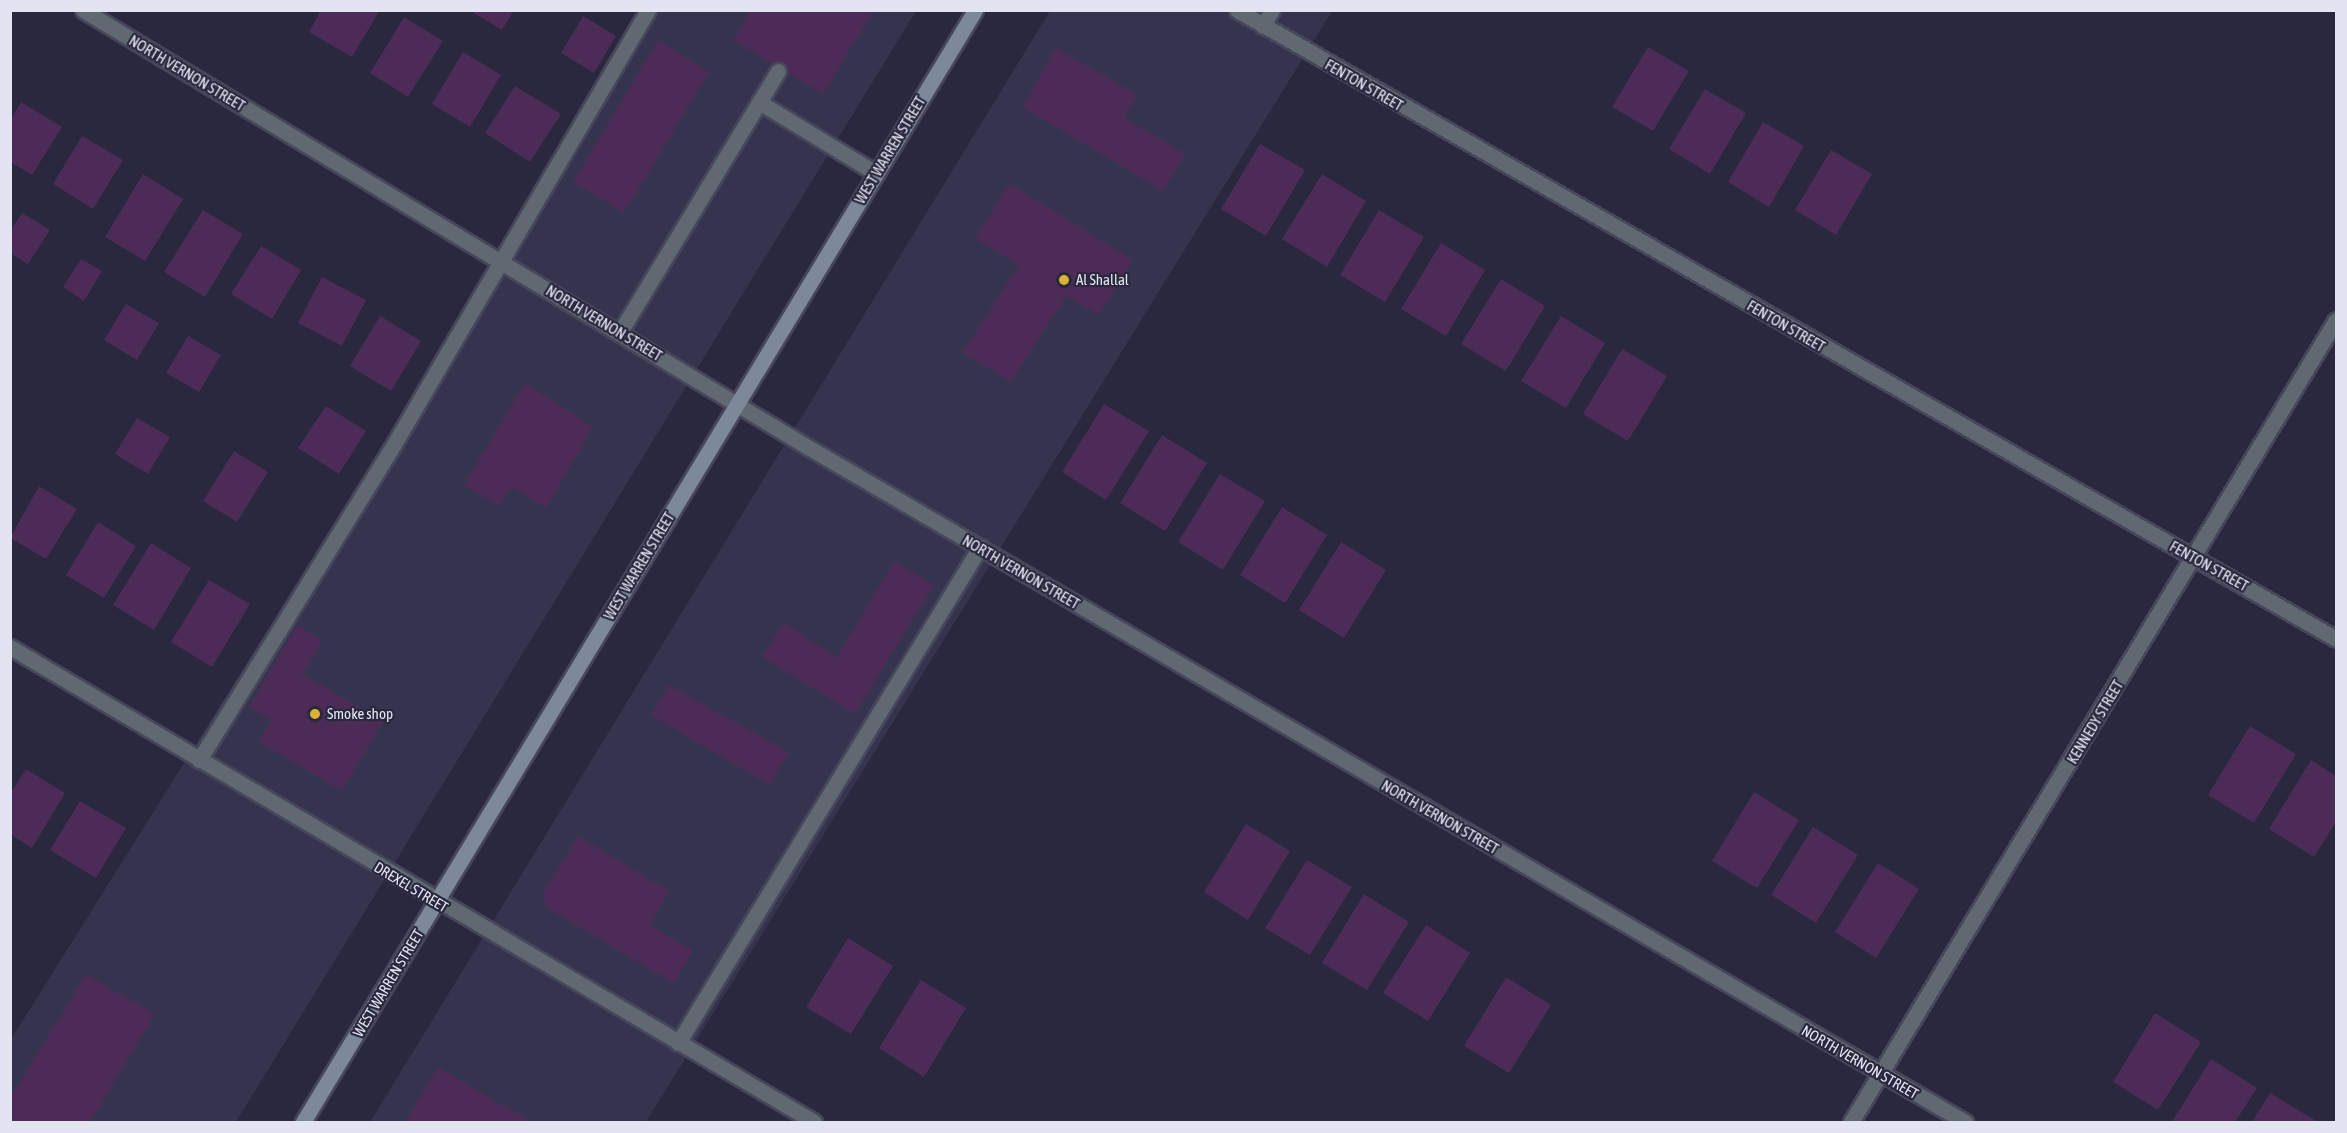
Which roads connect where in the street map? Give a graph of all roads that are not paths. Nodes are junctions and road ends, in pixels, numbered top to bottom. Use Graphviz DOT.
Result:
graph roads {
  1 [pos="83,10"];
  2 [pos="648,10"];
  3 [pos="975,10"];
  4 [pos="1237,10"];
  5 [pos="1272,10"];
  6 [pos="1263,26"];
  7 [pos="778,71"];
  8 [pos="759,102"];
  9 [pos="876,173"];
  10 [pos="500,261"];
  11 [pos="2337,320"];
  12 [pos="620,332"];
  13 [pos="737,403"];
  14 [pos="980,548"];
  15 [pos="2193,557"];
  16 [pos="2337,639"];
  17 [pos="10,647"];
  18 [pos="199,760"];
  19 [pos="437,903"];
  20 [pos="678,1043"];
  21 [pos="1880,1075"];
  22 [pos="303,1122"];
  23 [pos="814,1122"];
  24 [pos="1851,1122"];
  25 [pos="1965,1122"];
  1 -- 10 [label="street, NORTH VERNON STREET"];
  2 -- 10 [label="street"];
  3 -- 9 [label="main road, WEST WARREN STREET"];
  4 -- 6 [label="street, FENTON STREET"];
  5 -- 6 [label="street"];
  6 -- 15 [label="street, FENTON STREET"];
  7 -- 8 [label="street"];
  8 -- 9 [label="street"];
  8 -- 12 [label="street"];
  9 -- 13 [label="main road, WEST WARREN STREET"];
  10 -- 12 [label="street, NORTH VERNON STREET"];
  10 -- 18 [label="street"];
  11 -- 15 [label="street, KENNEDY STREET"];
  12 -- 13 [label="street, NORTH VERNON STREET"];
  13 -- 14 [label="street, NORTH VERNON STREET"];
  13 -- 19 [label="main road, WEST WARREN STREET"];
  14 -- 20 [label="street"];
  14 -- 21 [label="street, NORTH VERNON STREET"];
  15 -- 16 [label="street, FENTON STREET"];
  15 -- 21 [label="street, KENNEDY STREET"];
  17 -- 18 [label="street, DREXEL STREET"];
  18 -- 19 [label="street, DREXEL STREET"];
  19 -- 20 [label="street, DREXEL STREET"];
  19 -- 22 [label="main road, WEST WARREN STREET"];
  20 -- 23 [label="street, DREXEL STREET"];
  21 -- 24 [label="street, KENNEDY STREET"];
  21 -- 25 [label="street, NORTH VERNON STREET"];
}
